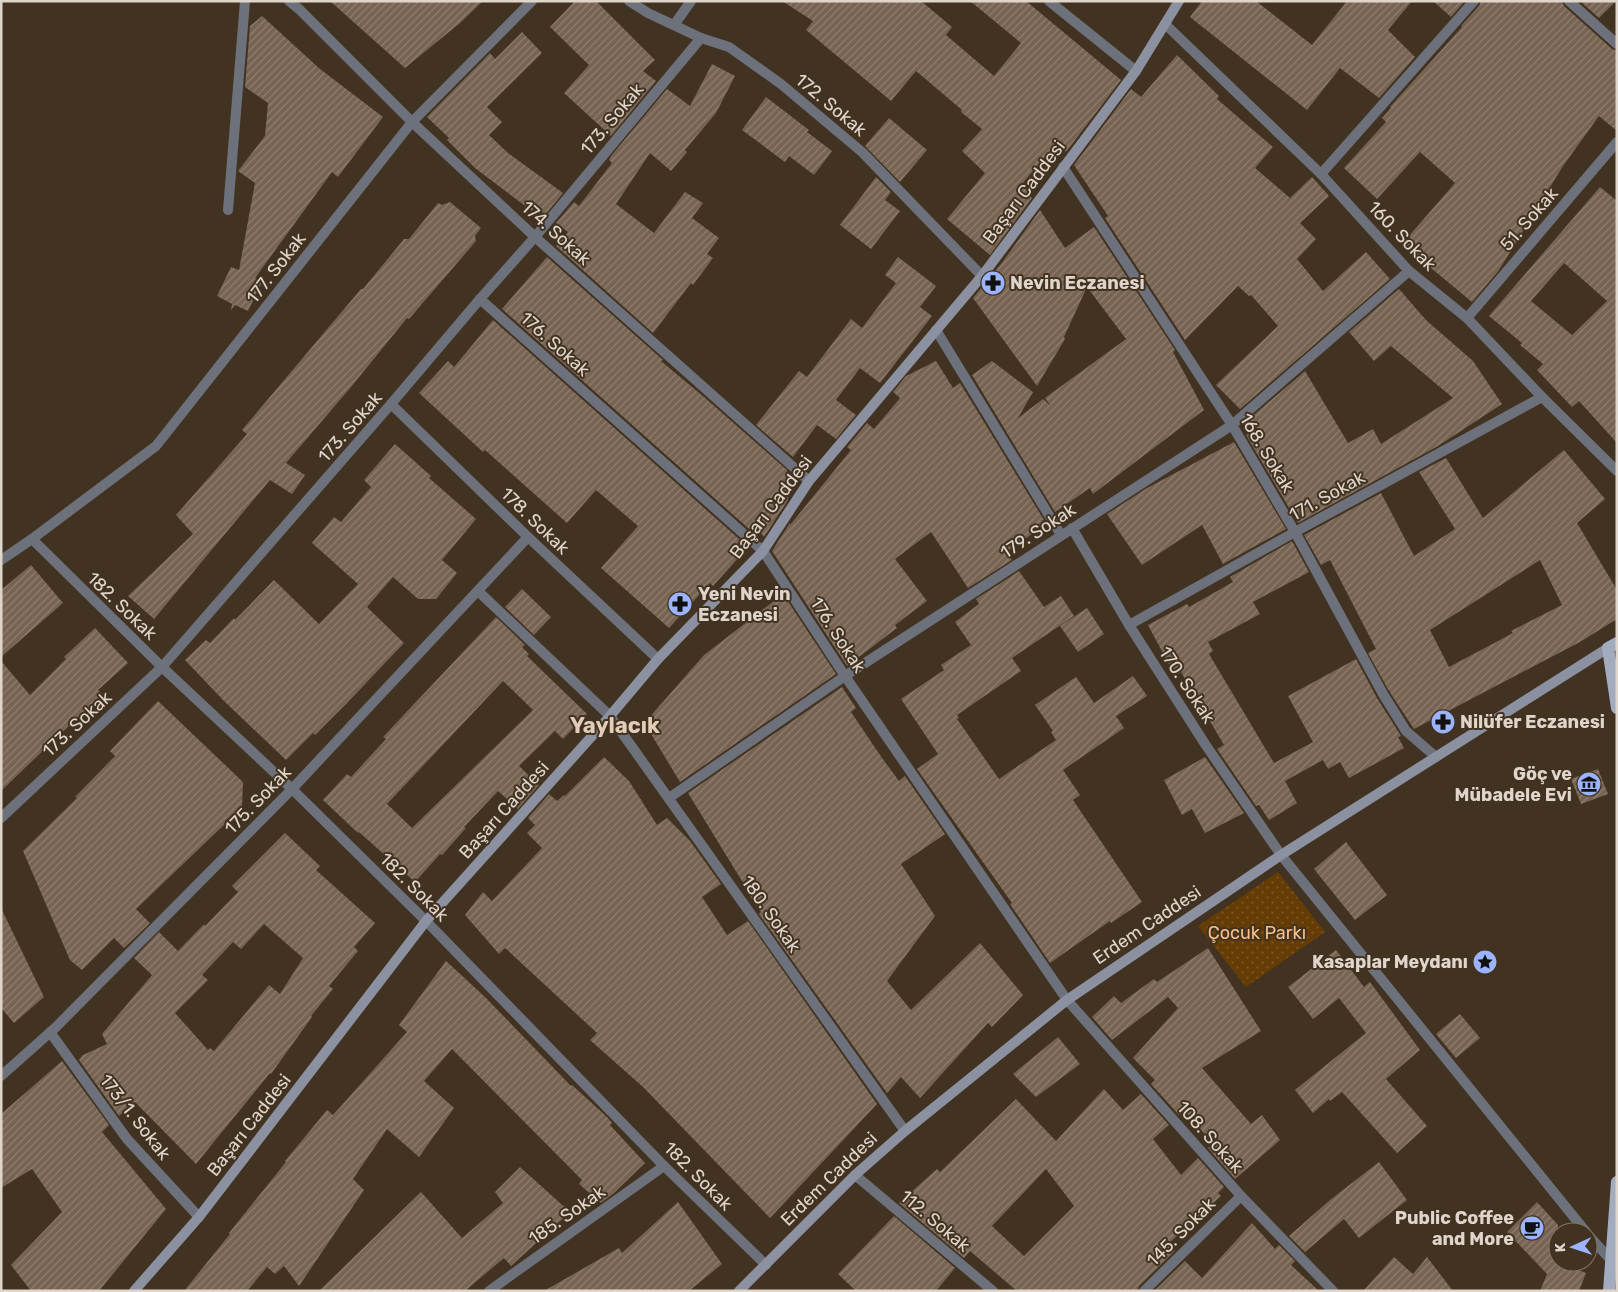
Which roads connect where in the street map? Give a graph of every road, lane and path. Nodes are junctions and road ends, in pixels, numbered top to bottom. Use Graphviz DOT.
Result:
graph roads {
  1 [pos="246,1"];
  2 [pos="289,1"];
  3 [pos="308,1"];
  4 [pos="532,1"];
  5 [pos="629,1"];
  6 [pos="691,1"];
  7 [pos="1049,1"];
  8 [pos="1179,1"];
  9 [pos="1474,1"];
  10 [pos="1569,1"];
  11 [pos="299,9"];
  12 [pos="1165,24"];
  13 [pos="674,25"];
  14 [pos="701,38"];
  15 [pos="1617,44"];
  16 [pos="1136,71"];
  17 [pos="412,122"];
  18 [pos="1617,142"];
  19 [pos="1063,167"];
  20 [pos="1321,174"];
  21 [pos="228,210"];
  22 [pos="535,237"];
  23 [pos="1409,271"];
  24 [pos="982,276"];
  25 [pos="480,298"];
  26 [pos="1466,318"];
  27 [pos="936,330"];
  28 [pos="1542,397"];
  29 [pos="391,404"];
  30 [pos="1232,426"];
  31 [pos="1617,471"];
  32 [pos="809,481"];
  33 [pos="1072,528"];
  34 [pos="1295,532"];
  35 [pos="1061,535"];
  36 [pos="528,537"];
  37 [pos="32,539"];
  38 [pos="763,551"];
  39 [pos="1,560"];
  40 [pos="478,591"];
  41 [pos="1129,625"];
  42 [pos="1613,646"];
  43 [pos="658,659"];
  44 [pos="162,667"];
  45 [pos="845,676"];
  46 [pos="1617,708"];
  47 [pos="610,716"];
  48 [pos="1436,757"];
  49 [pos="292,789"];
  50 [pos="669,798"];
  51 [pos="1,818"];
  52 [pos="1281,855"];
  53 [pos="426,921"];
  54 [pos="1067,1000"];
  55 [pos="50,1032"];
  56 [pos="1,1076"];
  57 [pos="905,1131"];
  58 [pos="664,1166"];
  59 [pos="855,1175"];
  60 [pos="1617,1182"];
  61 [pos="1241,1196"];
  62 [pos="199,1217"];
  63 [pos="1578,1222"];
  64 [pos="1598,1245"];
  65 [pos="1611,1260"];
  66 [pos="766,1265"];
  67 [pos="1612,1288"];
  68 [pos="134,1291"];
  69 [pos="489,1291"];
  70 [pos="739,1291"];
  71 [pos="993,1291"];
  72 [pos="1144,1291"];
  73 [pos="1333,1291"];
  1 -- 21 [label="street"];
  2 -- 11 [label="street, 174. Sokak"];
  3 -- 11 [label="street"];
  4 -- 17 [label="street, 177. Sokak"];
  5 -- 13 [label="street, 172. Sokak"];
  6 -- 13 [label="street"];
  7 -- 16 [label="street"];
  8 -- 12 [label="street, Başarı Caddesi"];
  9 -- 20 [label="street"];
  10 -- 15 [label="street"];
  11 -- 17 [label="street, 174. Sokak"];
  12 -- 16 [label="street, Başarı Caddesi"];
  12 -- 20 [label="street, 160. Sokak"];
  13 -- 14 [label="street, 172. Sokak"];
  14 -- 22 [label="street, 173. Sokak"];
  14 -- 24 [label="street, 172. Sokak"];
  16 -- 19 [label="street, Başarı Caddesi"];
  17 -- 22 [label="street, 174. Sokak"];
  17 -- 37 [label="street, 177. Sokak"];
  18 -- 26 [label="street, 51. Sokak"];
  19 -- 24 [label="street, Başarı Caddesi"];
  19 -- 30 [label="street, 168. Sokak"];
  20 -- 23 [label="street, 160. Sokak"];
  22 -- 25 [label="street, 173. Sokak"];
  22 -- 32 [label="street, 174. Sokak"];
  23 -- 26 [label="street, 160. Sokak"];
  23 -- 30 [label="street, 179. Sokak"];
  24 -- 27 [label="street, Başarı Caddesi"];
  25 -- 29 [label="street, 173. Sokak"];
  25 -- 38 [label="street, 176. Sokak"];
  26 -- 28 [label="street, 160. Sokak"];
  27 -- 32 [label="street, Başarı Caddesi"];
  27 -- 35 [label="street"];
  28 -- 31 [label="street, 160. Sokak"];
  28 -- 34 [label="street, 171. Sokak"];
  29 -- 36 [label="street, 178. Sokak"];
  29 -- 44 [label="street, 173. Sokak"];
  30 -- 33 [label="street, 179. Sokak"];
  30 -- 34 [label="street, 168. Sokak"];
  32 -- 38 [label="street, Başarı Caddesi"];
  33 -- 35 [label="street, 179. Sokak"];
  33 -- 41 [label="street, 170. Sokak"];
  34 -- 41 [label="street, 171. Sokak"];
  34 -- 48 [label="street, 168. Sokak"];
  35 -- 45 [label="street, 179. Sokak"];
  36 -- 40 [label="street, 175. Sokak"];
  36 -- 43 [label="street, 178. Sokak"];
  37 -- 39 [label="street, 177. Sokak"];
  37 -- 44 [label="street, 182. Sokak"];
  38 -- 43 [label="street, Başarı Caddesi"];
  38 -- 45 [label="street, 176. Sokak"];
  40 -- 47 [label="street, 180. Sokak"];
  40 -- 49 [label="street, 175. Sokak"];
  41 -- 52 [label="street, 170. Sokak"];
  42 -- 46 [label="main road"];
  42 -- 48 [label="street, Erdem Caddesi"];
  43 -- 47 [label="street, Başarı Caddesi"];
  44 -- 49 [label="street, 182. Sokak"];
  44 -- 51 [label="street, 173. Sokak"];
  45 -- 50 [label="street, 179. Sokak"];
  45 -- 54 [label="street, 176. Sokak"];
  47 -- 50 [label="street, 180. Sokak"];
  47 -- 53 [label="street, Başarı Caddesi"];
  48 -- 52 [label="street, Erdem Caddesi"];
  49 -- 53 [label="street, 182. Sokak"];
  49 -- 55 [label="street, 175. Sokak"];
  50 -- 57 [label="street, 180. Sokak"];
  52 -- 54 [label="street, Erdem Caddesi"];
  52 -- 63 [label="street, 170. Sokak"];
  53 -- 58 [label="street, 182. Sokak"];
  53 -- 62 [label="street, Başarı Caddesi"];
  54 -- 57 [label="street, Erdem Caddesi"];
  54 -- 61 [label="street, 108. Sokak"];
  55 -- 56 [label="street, 175. Sokak"];
  55 -- 62 [label="street, 173/1. Sokak"];
  57 -- 59 [label="street, Erdem Caddesi"];
  58 -- 66 [label="street, 182. Sokak"];
  58 -- 69 [label="street, 185. Sokak"];
  59 -- 66 [label="street, Erdem Caddesi"];
  59 -- 71 [label="street, 112. Sokak"];
  60 -- 65 [label="main road"];
  61 -- 72 [label="street, 145. Sokak"];
  61 -- 73 [label="street, 108. Sokak"];
  62 -- 68 [label="street, Başarı Caddesi"];
  64 -- 65 [label="street, 170. Sokak"];
  65 -- 67 [label="main road"];
  66 -- 70 [label="street, Erdem Caddesi"];
}
